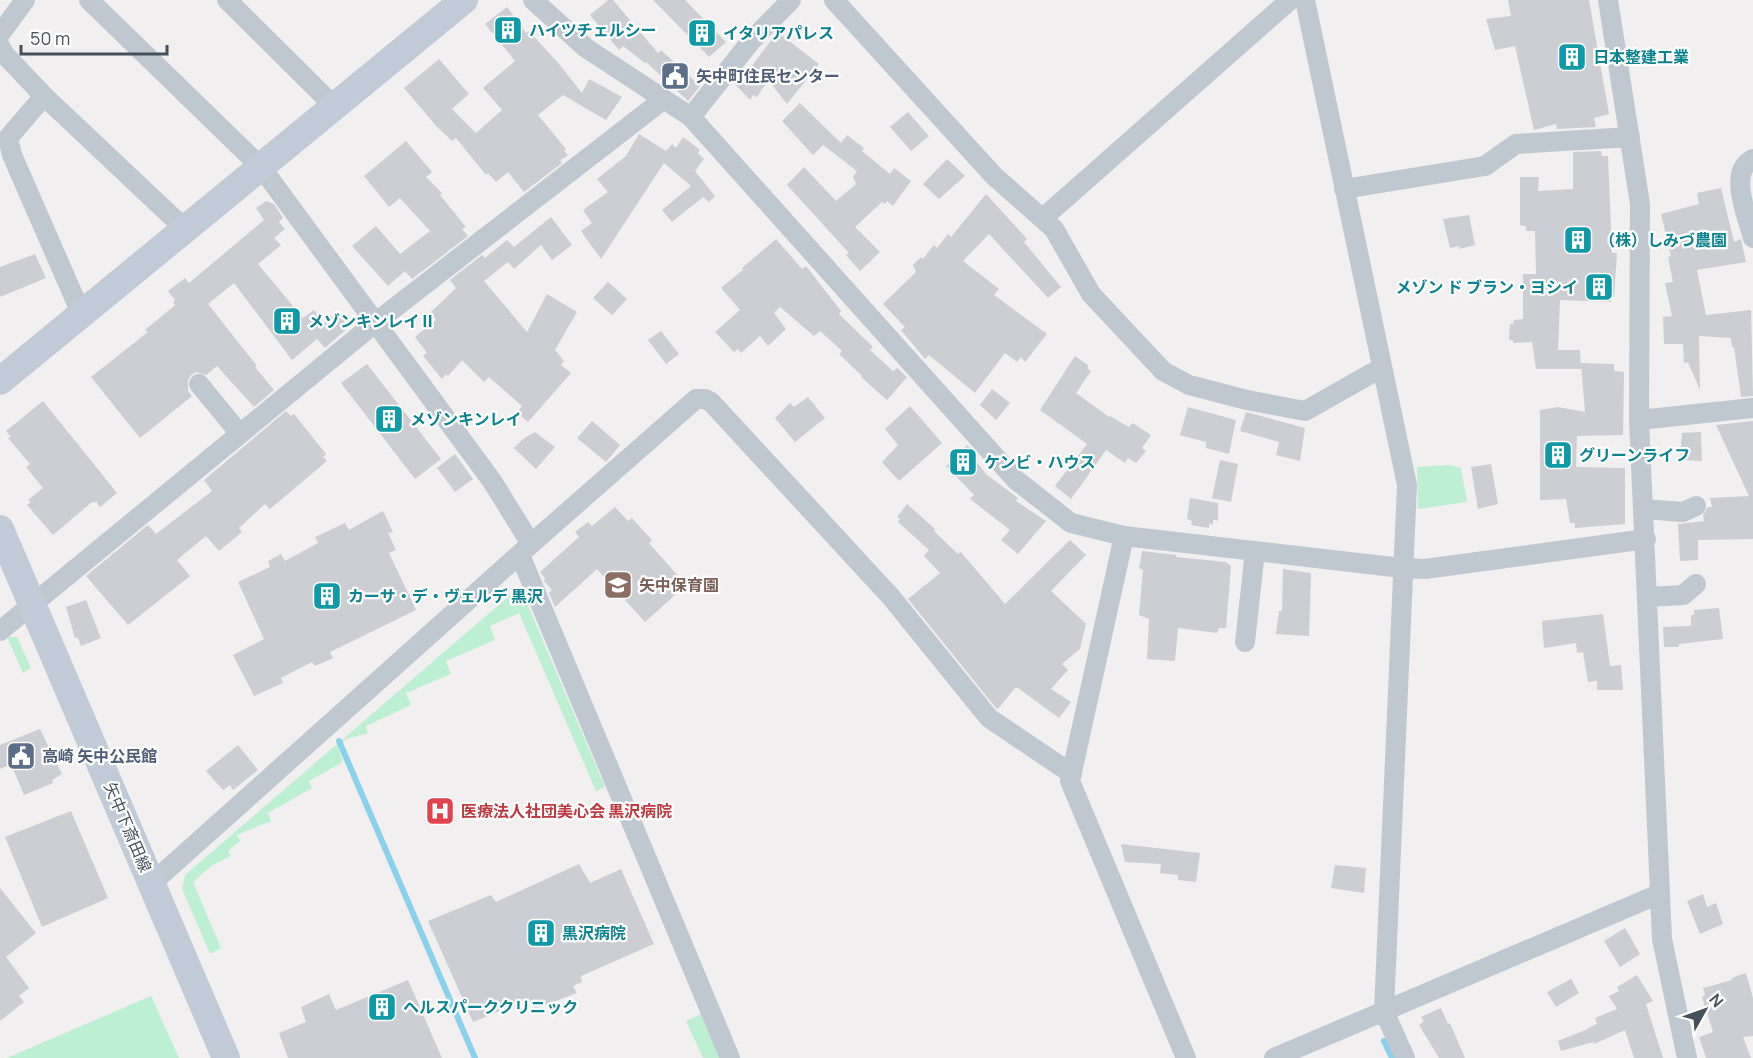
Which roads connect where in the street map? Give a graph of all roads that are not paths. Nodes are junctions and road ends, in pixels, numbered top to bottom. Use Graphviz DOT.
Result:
graph roads {
  1 [pos="25,0"];
  2 [pos="89,0"];
  3 [pos="227,0"];
  4 [pos="464,0"];
  5 [pos="533,0"];
  6 [pos="791,0"];
  7 [pos="834,0"];
  8 [pos="1290,0"];
  9 [pos="1305,0"];
  10 [pos="1608,0"];
  11 [pos="0,34"];
  12 [pos="0,46"];
  13 [pos="44,96"];
  14 [pos="664,99"];
  15 [pos="335,108"];
  16 [pos="691,117"];
  17 [pos="1630,137"];
  18 [pos="1753,159"];
  19 [pos="261,167"];
  20 [pos="1344,189"];
  21 [pos="1043,218"];
  22 [pos="185,229"];
  23 [pos="1753,238"];
  24 [pos="81,313"];
  25 [pos="375,323"];
  26 [pos="1381,368"];
  27 [pos="0,381"];
  28 [pos="199,384"];
  29 [pos="1753,408"];
  30 [pos="1639,420"];
  31 [pos="240,434"];
  32 [pos="1696,506"];
  33 [pos="1644,509"];
  34 [pos="0,529"];
  35 [pos="1124,537"];
  36 [pos="1646,539"];
  37 [pos="525,550"];
  38 [pos="1255,551"];
  39 [pos="1402,568"];
  40 [pos="1696,584"];
  41 [pos="1648,597"];
  42 [pos="33,604"];
  43 [pos="0,631"];
  44 [pos="1245,642"];
  45 [pos="1072,774"];
  46 [pos="152,883"];
  47 [pos="1659,894"];
  48 [pos="1384,1011"];
  49 [pos="226,1058"];
  50 [pos="730,1058"];
  51 [pos="1186,1058"];
  52 [pos="1274,1058"];
  53 [pos="1405,1058"];
  54 [pos="1687,1058"];
  1 -- 11 [label="street"];
  2 -- 19 [label="street"];
  3 -- 15 [label="street"];
  4 -- 15 [label="street"];
  5 -- 14 [label="street"];
  6 -- 16 [label="street"];
  7 -- 21 [label="street"];
  8 -- 21 [label="street"];
  9 -- 20 [label="street"];
  10 -- 17 [label="street"];
  12 -- 13 [label="street"];
  13 -- 22 [label="street"];
  13 -- 24 [label="street"];
  14 -- 16 [label="street"];
  14 -- 25 [label="street"];
  15 -- 19 [label="street"];
  16 -- 35 [label="street"];
  17 -- 20 [label="street"];
  17 -- 30 [label="street"];
  18 -- 23 [label="street"];
  19 -- 22 [label="street"];
  19 -- 25 [label="street"];
  20 -- 26 [label="street"];
  21 -- 26 [label="street"];
  22 -- 24 [label="street"];
  24 -- 27 [label="street"];
  25 -- 31 [label="street"];
  25 -- 37 [label="street"];
  26 -- 39 [label="street"];
  28 -- 31 [label="street"];
  29 -- 30 [label="street"];
  30 -- 33 [label="street"];
  31 -- 42 [label="street"];
  32 -- 33 [label="street"];
  33 -- 36 [label="street"];
  34 -- 42 [label="street, 矢中下斎田線"];
  35 -- 38 [label="street"];
  35 -- 45 [label="street"];
  36 -- 39 [label="street"];
  36 -- 41 [label="street"];
  37 -- 45 [label="street"];
  37 -- 46 [label="street"];
  37 -- 50 [label="street"];
  38 -- 39 [label="street"];
  38 -- 44 [label="street"];
  39 -- 48 [label="street"];
  40 -- 41 [label="street"];
  41 -- 47 [label="street"];
  42 -- 43 [label="street"];
  42 -- 46 [label="street, 矢中下斎田線"];
  45 -- 51 [label="street"];
  46 -- 49 [label="street, 矢中下斎田線"];
  47 -- 48 [label="street"];
  47 -- 54 [label="street"];
  48 -- 52 [label="street"];
  48 -- 53 [label="street"];
}
